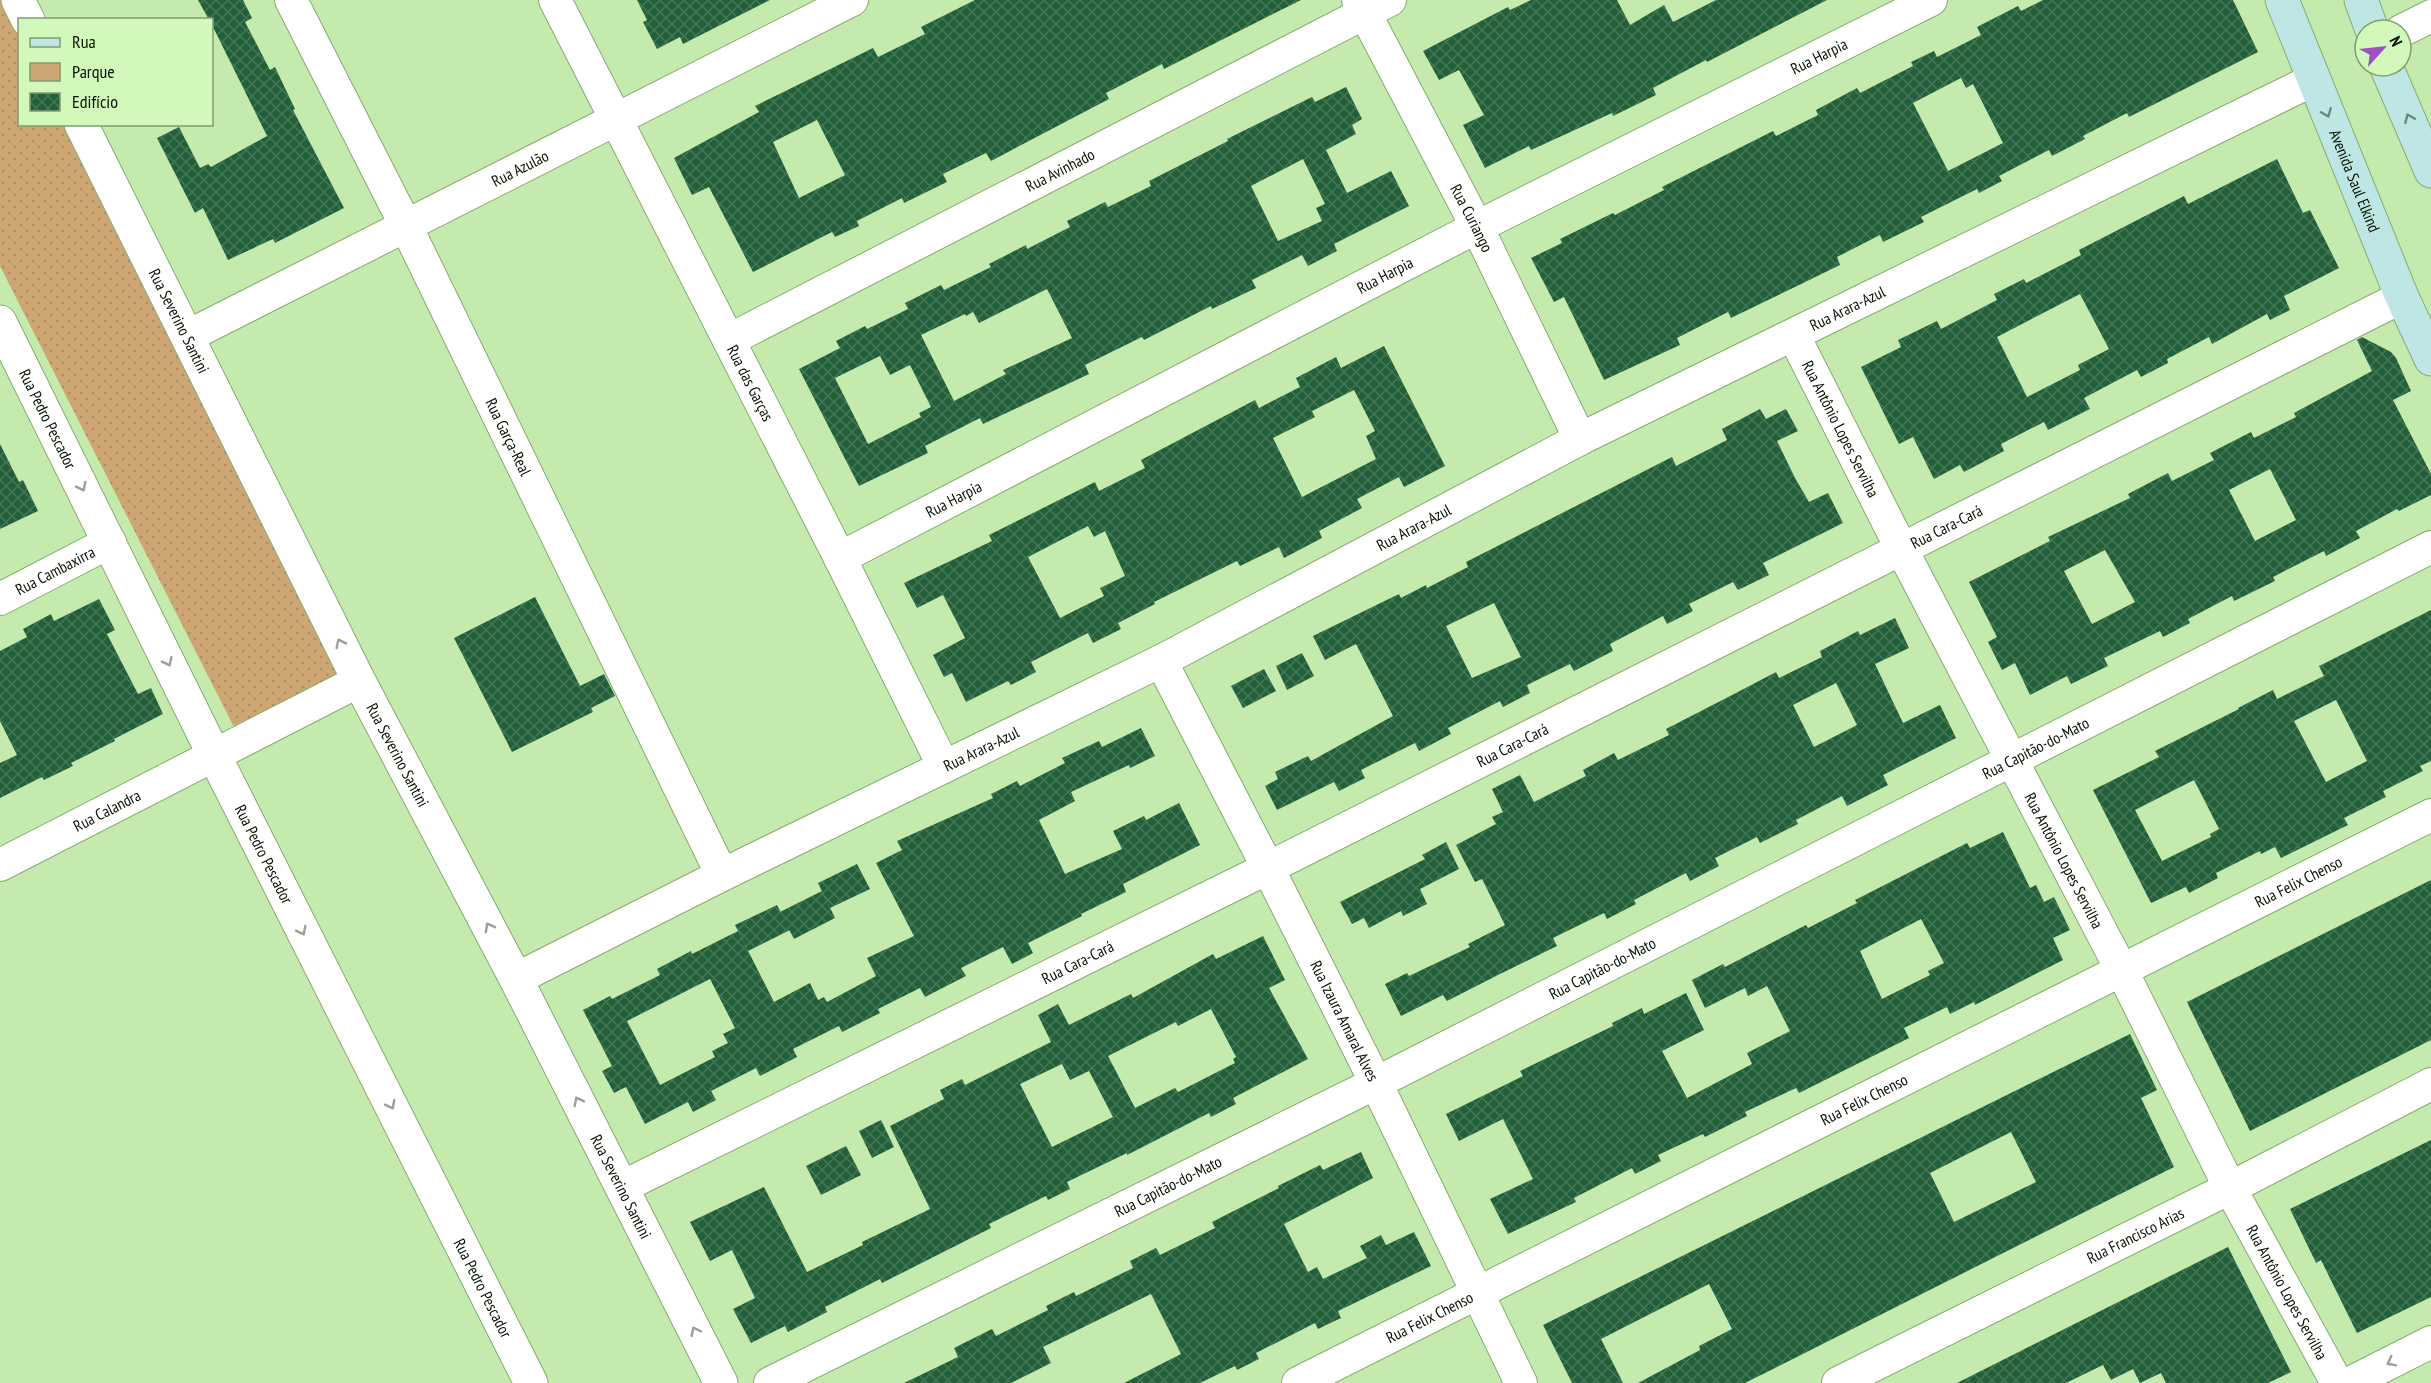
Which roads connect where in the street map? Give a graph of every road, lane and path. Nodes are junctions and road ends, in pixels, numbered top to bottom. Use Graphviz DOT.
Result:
graph roads {
  1 [pos="18,0"];
  2 [pos="291,0"];
  3 [pos="555,0"];
  4 [pos="1931,0"];
  5 [pos="2282,0"];
  6 [pos="2361,0"];
  7 [pos="1371,4"];
  8 [pos="832,5"];
  9 [pos="2431,16"];
  10 [pos="27,18"];
  11 [pos="2368,18"];
  12 [pos="2413,25"];
  13 [pos="2391,78"];
  14 [pos="2313,80"];
  15 [pos="616,120"];
  16 [pos="82,126"];
  17 [pos="2431,171"];
  18 [pos="406,226"];
  19 [pos="1477,227"];
  20 [pos="2403,297"];
  21 [pos="0,324"];
  22 [pos="188,336"];
  23 [pos="1794,336"];
  24 [pos="729,340"];
  25 [pos="2431,359"];
  26 [pos="1580,439"];
  27 [pos="110,542"];
  28 [pos="2431,547"];
  29 [pos="1902,550"];
  30 [pos="840,558"];
  31 [pos="0,599"];
  32 [pos="1161,662"];
  33 [pos="359,681"];
  34 [pos="214,755"];
  35 [pos="2012,761"];
  36 [pos="944,767"];
  37 [pos="2431,814"];
  38 [pos="0,866"];
  39 [pos="1268,868"];
  40 [pos="722,875"];
  41 [pos="2122,971"];
  42 [pos="516,979"];
  43 [pos="1376,1083"];
  44 [pos="2431,1084"];
  45 [pos="622,1187"];
  46 [pos="2230,1188"];
  47 [pos="1477,1293"];
  48 [pos="2431,1342"];
  49 [pos="531,1383"];
  50 [pos="721,1383"];
  51 [pos="770,1383"];
  52 [pos="1298,1383"];
  53 [pos="1521,1383"];
  54 [pos="1838,1383"];
  55 [pos="2337,1383"];
  56 [pos="2350,1383"];
  1 -- 10 [label="street"];
  2 -- 18 [label="street, Rua Garça-Real"];
  3 -- 15 [label="street, Rua das Garças"];
  4 -- 19 [label="street, Rua Harpia"];
  5 -- 14 [label="main road, Avenida Saul Elkind"];
  6 -- 11 [label="main road"];
  7 -- 19 [label="street, Rua Curiango"];
  7 -- 24 [label="street, Rua Avinhado"];
  8 -- 15 [label="street, Rua Azulão"];
  9 -- 12 [label="street"];
  17 -- 13 [label="main road, one-way"];
  14 -- 20 [label="main road, Avenida Saul Elkind, one-way"];
  14 -- 23 [label="street, Rua Arara-Azul"];
  15 -- 18 [label="street, Rua Azulão"];
  15 -- 24 [label="street, Rua das Garças"];
  16 -- 22 [label="street, Rua Severino Santini"];
  18 -- 22 [label="street, Rua Azulão"];
  18 -- 40 [label="street, Rua Garça-Real"];
  19 -- 26 [label="street, Rua Curiango"];
  19 -- 30 [label="street, Rua Harpia"];
  20 -- 25 [label="main road, Avenida Saul Elkind"];
  20 -- 29 [label="street, Rua Cara-Cará"];
  21 -- 27 [label="street, Rua Pedro Pescador, one-way"];
  33 -- 22 [label="street, Rua Severino Santini, one-way"];
  23 -- 26 [label="street, Rua Arara-Azul"];
  23 -- 29 [label="street, Rua Antônio Lopes Servilha"];
  24 -- 30 [label="street, Rua das Garças"];
  26 -- 32 [label="street, Rua Arara-Azul"];
  27 -- 31 [label="street, Rua Cambaxirra"];
  27 -- 34 [label="street, Rua Pedro Pescador, one-way"];
  28 -- 35 [label="street, Rua Capitão-do-Mato"];
  29 -- 35 [label="street, Rua Antônio Lopes Servilha"];
  29 -- 39 [label="street, Rua Cara-Cará"];
  30 -- 36 [label="street, Rua das Garças"];
  32 -- 36 [label="street, Rua Arara-Azul"];
  32 -- 39 [label="street, Rua Izaura Amaral Alves"];
  33 -- 34 [label="street, Rua Calandra"];
  42 -- 33 [label="street, Rua Severino Santini, one-way"];
  34 -- 38 [label="street, Rua Calandra"];
  34 -- 49 [label="street, Rua Pedro Pescador, one-way"];
  35 -- 41 [label="street, Rua Antônio Lopes Servilha"];
  35 -- 43 [label="street, Rua Capitão-do-Mato"];
  36 -- 40 [label="street, Rua Arara-Azul"];
  37 -- 41 [label="street, Rua Felix Chenso"];
  39 -- 43 [label="street, Rua Izaura Amaral Alves"];
  39 -- 45 [label="street, Rua Cara-Cará"];
  40 -- 42 [label="street, Rua Arara-Azul"];
  41 -- 46 [label="street, Rua Antônio Lopes Servilha"];
  41 -- 47 [label="street, Rua Felix Chenso"];
  45 -- 42 [label="street, Rua Severino Santini, one-way"];
  43 -- 47 [label="street, Rua Izaura Amaral Alves"];
  43 -- 51 [label="street, Rua Capitão-do-Mato"];
  44 -- 46 [label="street, Rua Francisco Arias"];
  50 -- 45 [label="street, Rua Severino Santini, one-way"];
  46 -- 54 [label="street, Rua Francisco Arias"];
  46 -- 55 [label="street, Rua Antônio Lopes Servilha"];
  47 -- 52 [label="street, Rua Felix Chenso"];
  47 -- 53 [label="street, Rua Izaura Amaral Alves"];
  48 -- 56 [label="street, one-way"];
}
